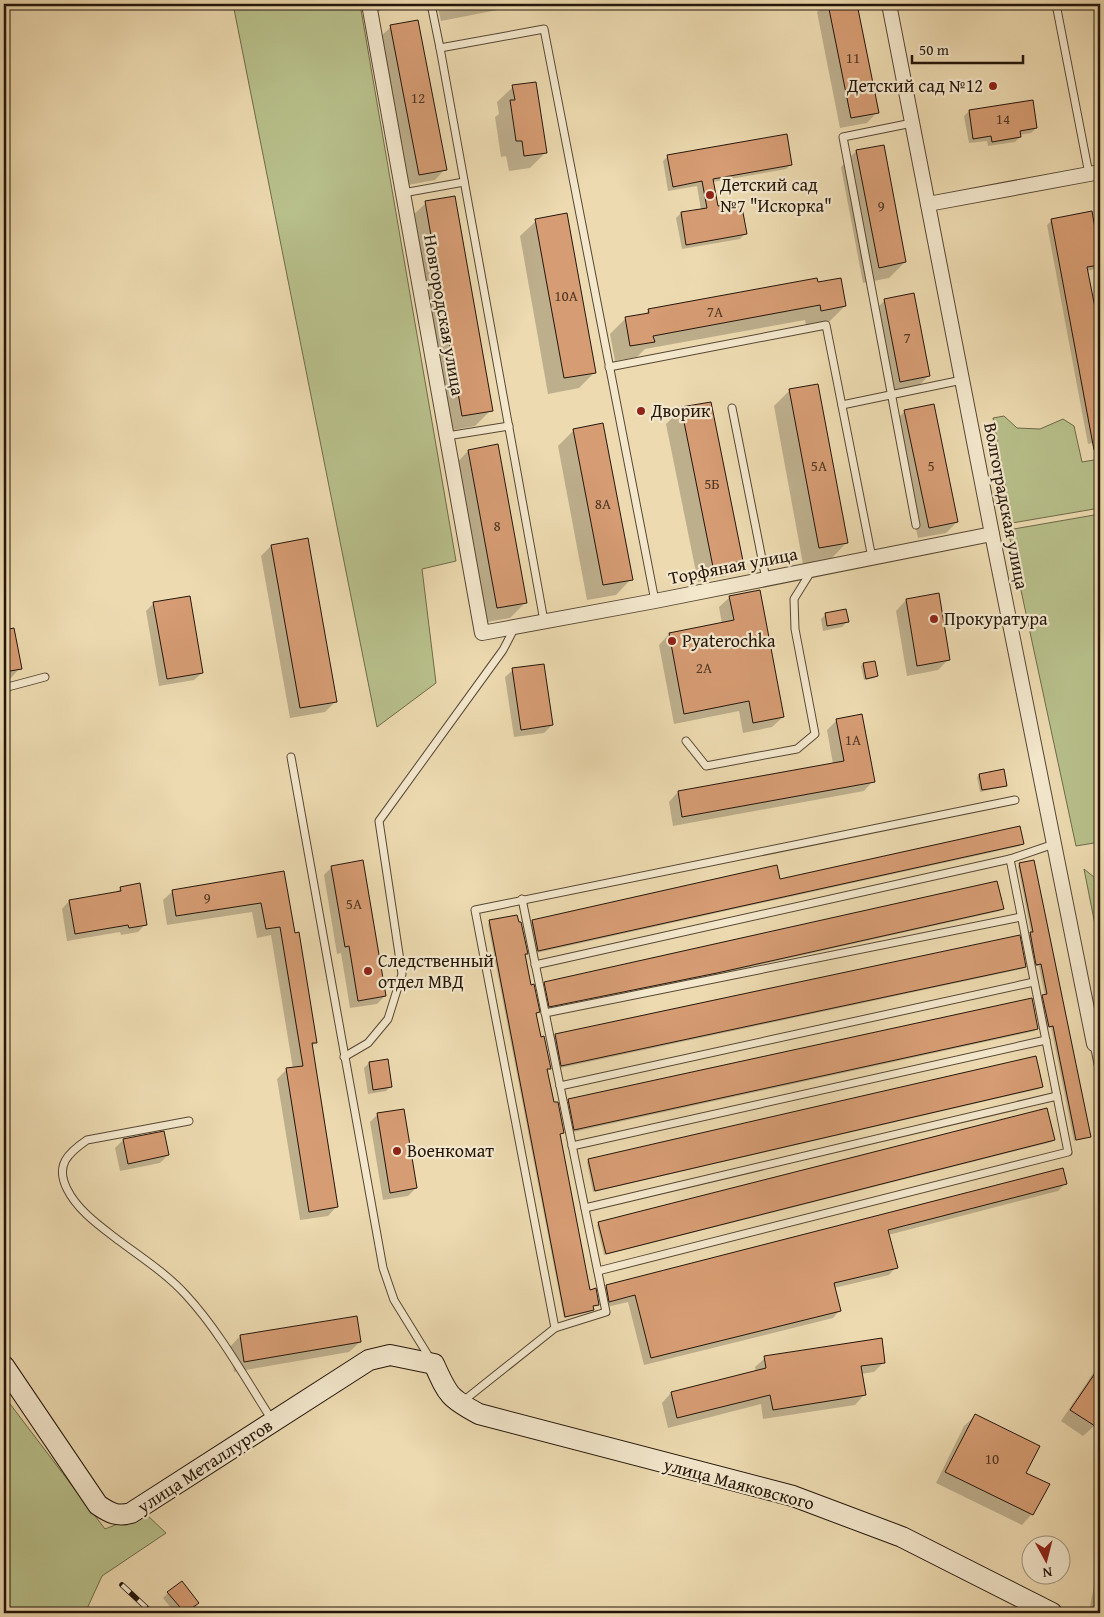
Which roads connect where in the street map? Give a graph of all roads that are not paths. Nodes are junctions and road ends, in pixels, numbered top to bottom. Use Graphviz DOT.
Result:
graph roads {
  1 [pos="392,4"];
  2 [pos="431,4"];
  3 [pos="889,4"];
  4 [pos="1056,4"];
  5 [pos="369,6"];
  6 [pos="440,48"];
  7 [pos="912,124"];
  8 [pos="1095,173"];
  9 [pos="464,182"];
  10 [pos="403,193"];
  11 [pos="928,204"];
  12 [pos="609,367"];
  13 [pos="962,380"];
  14 [pos="892,395"];
  15 [pos="842,405"];
  16 [pos="732,408"];
  17 [pos="509,426"];
  18 [pos="446,436"];
  19 [pos="916,525"];
  20 [pos="992,534"];
  21 [pos="872,558"];
  22 [pos="812,570"];
  23 [pos="766,579"];
  24 [pos="655,601"];
  25 [pos="544,621"];
  26 [pos="516,627"];
  27 [pos="482,633"];
  28 [pos="45,677"];
  29 [pos="4,688"];
  30 [pos="686,741"];
  31 [pos="291,757"];
  32 [pos="1015,800"];
  33 [pos="1054,844"];
  34 [pos="1010,859"];
  35 [pos="522,900"];
  36 [pos="1021,918"];
  37 [pos="535,965"];
  38 [pos="1034,982"];
  39 [pos="545,1013"];
  40 [pos="1046,1040"];
  41 [pos="1097,1043"];
  42 [pos="344,1056"];
  43 [pos="1100,1074"];
  44 [pos="560,1086"];
  45 [pos="1057,1096"];
  46 [pos="189,1121"];
  47 [pos="572,1146"];
  48 [pos="585,1208"];
  49 [pos="598,1271"];
  50 [pos="555,1328"];
  51 [pos="434,1364"];
  52 [pos="4,1366"];
  53 [pos="460,1404"];
  54 [pos="273,1423"];
  55 [pos="1052,1613"];
  1 -- 5 [label="lane"];
  2 -- 6 [label="lane"];
  3 -- 7 [label="street, Волгоградская улица"];
  4 -- 8 [label="lane"];
  5 -- 10 [label="street, Новгородская улица"];
  6 -- 9 [label="lane"];
  6 -- 12 [label="lane"];
  7 -- 11 [label="street, Волгоградская улица"];
  7 -- 14 [label="lane"];
  8 -- 11 [label="street"];
  9 -- 10 [label="lane"];
  9 -- 17 [label="lane"];
  10 -- 18 [label="street, Новгородская улица"];
  11 -- 13 [label="street, Волгоградская улица"];
  12 -- 15 [label="lane"];
  12 -- 24 [label="lane"];
  13 -- 14 [label="lane"];
  13 -- 20 [label="street, Волгоградская улица"];
  14 -- 15 [label="lane"];
  14 -- 19 [label="lane"];
  15 -- 21 [label="lane"];
  16 -- 23 [label="lane"];
  17 -- 18 [label="lane"];
  17 -- 25 [label="lane"];
  18 -- 27 [label="street, Новгородская улица"];
  20 -- 21 [label="street, Торфяная улица"];
  20 -- 33 [label="street, Волгоградская улица"];
  21 -- 22 [label="street, Торфяная улица"];
  22 -- 23 [label="street, Торфяная улица"];
  22 -- 30 [label="lane"];
  23 -- 24 [label="street, Торфяная улица"];
  24 -- 25 [label="street, Торфяная улица"];
  25 -- 26 [label="street, Торфяная улица"];
  26 -- 27 [label="street, Торфяная улица"];
  26 -- 42 [label="lane"];
  28 -- 29 [label="lane"];
  31 -- 42 [label="lane"];
  32 -- 35 [label="lane"];
  33 -- 34 [label="lane"];
  33 -- 41 [label="street, Волгоградская улица"];
  34 -- 36 [label="lane"];
  34 -- 37 [label="lane"];
  35 -- 37 [label="lane"];
  35 -- 50 [label="lane"];
  36 -- 38 [label="lane"];
  36 -- 39 [label="lane"];
  37 -- 39 [label="lane"];
  38 -- 40 [label="lane"];
  38 -- 44 [label="lane"];
  39 -- 44 [label="lane"];
  40 -- 45 [label="lane"];
  40 -- 47 [label="lane"];
  41 -- 43 [label="lane"];
  42 -- 51 [label="lane"];
  44 -- 47 [label="lane"];
  45 -- 48 [label="lane"];
  45 -- 49 [label="lane"];
  46 -- 54 [label="lane"];
  47 -- 48 [label="lane"];
  48 -- 49 [label="lane"];
  49 -- 50 [label="lane"];
  50 -- 53 [label="lane"];
  51 -- 53 [label="street, улица Маяковского"];
  51 -- 54 [label="street, улица Металлургов"];
  52 -- 54 [label="street, улица Металлургов"];
  53 -- 55 [label="street, улица Маяковского"];
}
